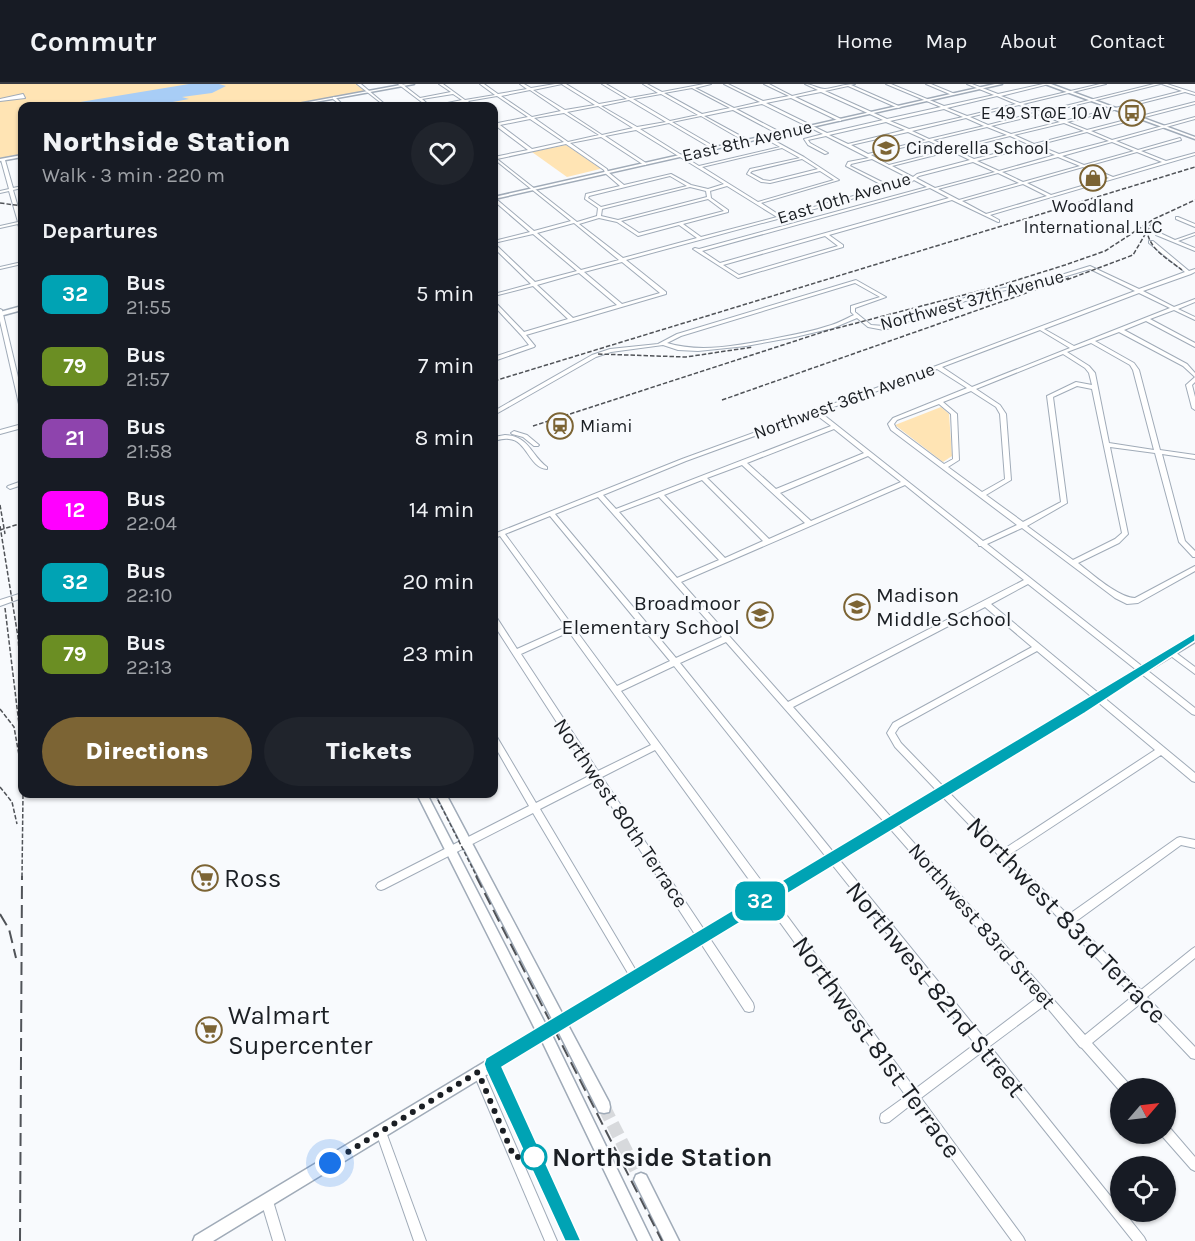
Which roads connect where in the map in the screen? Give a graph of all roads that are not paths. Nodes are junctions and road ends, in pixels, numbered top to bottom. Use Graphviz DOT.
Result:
graph roads {
  1 [pos="359,84"];
  2 [pos="412,84"];
  3 [pos="441,84"];
  4 [pos="482,84"];
  5 [pos="522,84"];
  6 [pos="562,84"];
  7 [pos="604,84"];
  8 [pos="645,84"];
  9 [pos="685,84"];
  10 [pos="709,84"];
  11 [pos="726,84"];
  12 [pos="766,84"];
  13 [pos="807,84"];
  14 [pos="850,84"];
  15 [pos="888,84"];
  16 [pos="928,84"];
  17 [pos="969,84"];
  18 [pos="989,84"];
  19 [pos="1000,84"];
  20 [pos="1049,84"];
  21 [pos="1104,84"];
  22 [pos="1158,84"];
  23 [pos="1164,84"];
  24 [pos="401,85"];
  25 [pos="691,87"];
  26 [pos="978,88"];
  27 [pos="530,89"];
  28 [pos="821,90"];
  29 [pos="1185,91"];
  30 [pos="368,92"];
  31 [pos="1071,92"];
  32 [pos="453,93"];
  33 [pos="661,93"];
  34 [pos="951,94"];
  35 [pos="1195,94"];
  36 [pos="498,95"];
  37 [pos="792,96"];
  38 [pos="1000,96"];
  39 [pos="334,98"];
  40 [pos="2,99"];
  41 [pos="419,99"];
  42 [pos="629,99"];
  43 [pos="925,99"];
  44 [pos="1093,100"];
  45 [pos="464,101"];
  46 [pos="316,102"];
  47 [pos="338,102"];
  48 [pos="381,102"];
  49 [pos="423,102"];
  50 [pos="458,102"];
  51 [pos="764,102"];
  52 [pos="1195,103"];
  53 [pos="1021,104"];
  54 [pos="597,105"];
  55 [pos="897,106"];
  56 [pos="946,108"];
  57 [pos="733,109"];
  58 [pos="1116,109"];
  59 [pos="565,111"];
  60 [pos="869,112"];
  61 [pos="1042,113"];
  62 [pos="701,115"];
  63 [pos="967,117"];
  64 [pos="1140,117"];
  65 [pos="531,118"];
  66 [pos="1195,118"];
  67 [pos="838,119"];
  68 [pos="890,121"];
  69 [pos="668,122"];
  70 [pos="1065,122"];
  71 [pos="498,123"];
  72 [pos="809,126"];
  73 [pos="988,126"];
  74 [pos="498,127"];
  75 [pos="1165,127"];
  76 [pos="636,129"];
  77 [pos="911,130"];
  78 [pos="1088,131"];
  79 [pos="777,133"];
  80 [pos="827,135"];
  81 [pos="1011,135"];
  82 [pos="602,136"];
  83 [pos="763,136"];
  84 [pos="1195,138"];
  85 [pos="745,140"];
  86 [pos="931,140"];
  87 [pos="1180,140"];
  88 [pos="1113,141"];
  89 [pos="568,143"];
  90 [pos="848,145"];
  91 [pos="1032,145"];
  92 [pos="713,147"];
  93 [pos="783,147"];
  94 [pos="531,150"];
  95 [pos="953,150"];
  96 [pos="1138,151"];
  97 [pos="826,153"];
  98 [pos="1195,154"];
  99 [pos="678,155"];
  100 [pos="870,156"];
  101 [pos="1057,156"];
  102 [pos="18,157"];
  103 [pos="498,157"];
  104 [pos="803,158"];
  105 [pos="1,160"];
  106 [pos="498,161"];
  107 [pos="975,161"];
  108 [pos="1166,162"];
  109 [pos="643,163"];
  110 [pos="889,166"];
  111 [pos="1082,166"];
  112 [pos="699,167"];
  113 [pos="819,170"];
  114 [pos="606,171"];
  115 [pos="999,171"];
  116 [pos="1112,178"];
  117 [pos="913,179"];
  118 [pos="1024,183"];
  119 [pos="727,185"];
  120 [pos="623,186"];
  121 [pos="690,186"];
  122 [pos="889,187"];
  123 [pos="18,188"];
  124 [pos="531,188"];
  125 [pos="933,188"];
  126 [pos="11,190"];
  127 [pos="708,190"];
  128 [pos="0,192"];
  129 [pos="498,196"];
  130 [pos="1051,196"];
  131 [pos="709,198"];
  132 [pos="953,198"];
  133 [pos="498,201"];
  134 [pos="959,201"];
  135 [pos="758,203"];
  136 [pos="600,208"];
  137 [pos="18,211"];
  138 [pos="986,215"];
  139 [pos="599,217"];
  140 [pos="780,217"];
  141 [pos="1177,218"];
  142 [pos="618,221"];
  143 [pos="998,221"];
  144 [pos="575,222"];
  145 [pos="18,224"];
  146 [pos="680,224"];
  147 [pos="1195,226"];
  148 [pos="0,227"];
  149 [pos="532,232"];
  150 [pos="1158,234"];
  151 [pos="1195,234"];
  152 [pos="826,235"];
  153 [pos="700,239"];
  154 [pos="1175,241"];
  155 [pos="687,242"];
  156 [pos="1151,242"];
  157 [pos="498,243"];
  158 [pos="498,248"];
  159 [pos="1195,250"];
  160 [pos="698,251"];
  161 [pos="622,259"];
  162 [pos="18,264"];
  163 [pos="719,265"];
  164 [pos="0,268"];
  165 [pos="579,271"];
  166 [pos="1192,272"];
  167 [pos="534,284"];
  168 [pos="1138,291"];
  169 [pos="498,294"];
  170 [pos="1195,300"];
  171 [pos="620,305"];
  172 [pos="498,308"];
  173 [pos="1172,308"];
  174 [pos="18,309"];
  175 [pos="1,312"];
  176 [pos="857,316"];
  177 [pos="571,319"];
  178 [pos="1146,319"];
  179 [pos="1195,320"];
  180 [pos="1040,328"];
  181 [pos="1120,330"];
  182 [pos="523,334"];
  183 [pos="1091,341"];
  184 [pos="664,344"];
  185 [pos="1195,345"];
  186 [pos="1074,348"];
  187 [pos="1063,352"];
  188 [pos="498,358"];
  189 [pos="18,364"];
  190 [pos="14,365"];
  191 [pos="938,368"];
  192 [pos="1195,377"];
  193 [pos="18,384"];
  194 [pos="1093,387"];
  195 [pos="972,388"];
  196 [pos="939,402"];
  197 [pos="1195,408"];
  198 [pos="498,411"];
  199 [pos="816,412"];
  200 [pos="18,427"];
  201 [pos="834,427"];
  202 [pos="0,432"];
  203 [pos="498,435"];
  204 [pos="498,437"];
  205 [pos="536,445"];
  206 [pos="1108,445"];
  207 [pos="1158,453"];
  208 [pos="868,454"];
  209 [pos="1194,457"];
  210 [pos="743,462"];
  211 [pos="944,467"];
  212 [pos="545,468"];
  213 [pos="703,478"];
  214 [pos="905,483"];
  215 [pos="18,484"];
  216 [pos="10,487"];
  217 [pos="776,492"];
  218 [pos="599,494"];
  219 [pos="660,494"];
  220 [pos="981,495"];
  221 [pos="616,511"];
  222 [pos="552,514"];
  223 [pos="810,524"];
  224 [pos="1023,525"];
  225 [pos="498,535"];
  226 [pos="498,536"];
  227 [pos="768,542"];
  228 [pos="981,544"];
  229 [pos="1195,555"];
  230 [pos="724,561"];
  231 [pos="1073,563"];
  232 [pos="1195,568"];
  233 [pos="677,581"];
  234 [pos="1028,581"];
  235 [pos="18,597"];
  236 [pos="0,603"];
  237 [pos="985,603"];
  238 [pos="498,626"];
  239 [pos="571,628"];
  240 [pos="727,638"];
  241 [pos="1195,638"];
  242 [pos="1038,646"];
  243 [pos="1171,652"];
  244 [pos="516,653"];
  245 [pos="675,662"];
  246 [pos="1142,670"];
  247 [pos="1195,671"];
  248 [pos="616,690"];
  249 [pos="1099,698"];
  250 [pos="788,706"];
  251 [pos="1195,712"];
  252 [pos="498,746"];
  253 [pos="656,746"];
  254 [pos="1162,750"];
  255 [pos="597,776"];
  256 [pos="1195,778"];
  257 [pos="944,791"];
  258 [pos="424,798"];
  259 [pos="443,798"];
  260 [pos="534,808"];
  261 [pos="891,822"];
  262 [pos="466,843"];
  263 [pos="1195,844"];
  264 [pos="450,850"];
  265 [pos="1004,854"];
  266 [pos="831,859"];
  267 [pos="381,886"];
  268 [pos="767,896"];
  269 [pos="1068,921"];
  270 [pos="703,936"];
  271 [pos="1194,955"];
  272 [pos="635,977"];
  273 [pos="1139,996"];
  274 [pos="1046,998"];
  275 [pos="749,1007"];
  276 [pos="561,1023"];
  277 [pos="544,1033"];
  278 [pos="1084,1043"];
  279 [pos="982,1047"];
  280 [pos="1195,1054"];
  281 [pos="478,1072"];
  282 [pos="1116,1078"];
  283 [pos="914,1096"];
  284 [pos="604,1107"];
  285 [pos="885,1118"];
  286 [pos="381,1132"];
  287 [pos="1176,1143"];
  288 [pos="1195,1165"];
  289 [pos="641,1180"];
  290 [pos="267,1201"];
  291 [pos="200,1241"];
  292 [pos="279,1241"];
  293 [pos="420,1241"];
  294 [pos="550,1241"];
  295 [pos="645,1241"];
  296 [pos="672,1241"];
  297 [pos="1019,1241"];
  298 [pos="1140,1241"];
  1 -- 30 [label="street"];
  2 -- 24 [label="main road"];
  3 -- 32 [label="street"];
  4 -- 36 [label="street"];
  5 -- 27 [label="street"];
  6 -- 27 [label="street"];
  6 -- 54 [label="street"];
  7 -- 42 [label="street"];
  8 -- 33 [label="street"];
  9 -- 25 [label="street"];
  10 -- 25 [label="street"];
  11 -- 51 [label="street"];
  12 -- 37 [label="street"];
  13 -- 28 [label="street"];
  14 -- 28 [label="street"];
  14 -- 55 [label="street"];
  15 -- 43 [label="street"];
  16 -- 34 [label="street"];
  17 -- 26 [label="street"];
  18 -- 26 [label="main road, East 8th Avenue"];
  19 -- 26 [label="main road, East 8th Avenue"];
  20 -- 31 [label="main road"];
  20 -- 38 [label="street"];
  21 -- 31 [label="street"];
  22 -- 44 [label="street"];
  23 -- 29 [label="street"];
  24 -- 30 [label="main road"];
  24 -- 41 [label="street"];
  25 -- 33 [label="street"];
  25 -- 57 [label="street"];
  26 -- 34 [label="main road, East 8th Avenue"];
  26 -- 38 [label="street"];
  27 -- 36 [label="street"];
  27 -- 59 [label="street"];
  28 -- 37 [label="street"];
  28 -- 60 [label="street"];
  29 -- 35 [label="street"];
  29 -- 58 [label="street"];
  30 -- 39 [label="main road"];
  30 -- 48 [label="street"];
  31 -- 44 [label="main road"];
  31 -- 53 [label="street"];
  32 -- 41 [label="street"];
  32 -- 45 [label="street"];
  33 -- 42 [label="street"];
  33 -- 62 [label="street"];
  34 -- 43 [label="main road, East 8th Avenue"];
  36 -- 45 [label="street"];
  36 -- 65 [label="street"];
  37 -- 51 [label="street"];
  37 -- 67 [label="street"];
  38 -- 53 [label="street"];
  38 -- 56 [label="street"];
  39 -- 46 [label="main road"];
  39 -- 47 [label="street"];
  40 -- 40 [label="street"];
  41 -- 49 [label="street"];
  42 -- 54 [label="street"];
  42 -- 69 [label="street"];
  43 -- 55 [label="main road, East 8th Avenue"];
  43 -- 56 [label="street"];
  44 -- 58 [label="main road"];
  44 -- 61 [label="street"];
  45 -- 50 [label="street"];
  51 -- 57 [label="street"];
  51 -- 72 [label="street"];
  52 -- 64 [label="street, East 10th Avenue"];
  53 -- 61 [label="street"];
  53 -- 63 [label="street"];
  54 -- 59 [label="street"];
  54 -- 76 [label="street"];
  55 -- 60 [label="main road, East 8th Avenue"];
  56 -- 63 [label="street"];
  56 -- 68 [label="street"];
  57 -- 62 [label="street"];
  57 -- 79 [label="street"];
  58 -- 64 [label="main road"];
  58 -- 70 [label="street"];
  59 -- 65 [label="street"];
  59 -- 82 [label="street"];
  60 -- 67 [label="main road, East 8th Avenue"];
  60 -- 68 [label="street"];
  61 -- 70 [label="street"];
  61 -- 73 [label="street"];
  62 -- 69 [label="street"];
  62 -- 85 [label="street"];
  63 -- 73 [label="street"];
  63 -- 77 [label="street"];
  64 -- 75 [label="main road"];
  64 -- 78 [label="street, East 10th Avenue"];
  65 -- 71 [label="street"];
  65 -- 89 [label="street"];
  66 -- 75 [label="street"];
  67 -- 72 [label="main road, East 8th Avenue"];
  68 -- 77 [label="street"];
  68 -- 80 [label="street"];
  69 -- 76 [label="street"];
  69 -- 92 [label="street"];
  70 -- 78 [label="street"];
  70 -- 81 [label="street"];
  72 -- 79 [label="main road, East 8th Avenue"];
  72 -- 80 [label="street"];
  73 -- 81 [label="street"];
  73 -- 86 [label="street"];
  74 -- 94 [label="street"];
  75 -- 84 [label="main road"];
  75 -- 88 [label="street"];
  76 -- 82 [label="street"];
  76 -- 99 [label="street"];
  77 -- 86 [label="street"];
  77 -- 90 [label="street"];
  78 -- 88 [label="street"];
  78 -- 91 [label="street, East 10th Avenue"];
  79 -- 83 [label="main road, East 8th Avenue"];
  80 -- 90 [label="street"];
  80 -- 97 [label="street"];
  81 -- 91 [label="street"];
  81 -- 95 [label="street"];
  82 -- 89 [label="street"];
  82 -- 109 [label="street"];
  83 -- 85 [label="main road, East 8th Avenue"];
  83 -- 93 [label="street"];
  85 -- 92 [label="main road, East 8th Avenue"];
  86 -- 95 [label="street"];
  86 -- 100 [label="street"];
  87 -- 96 [label="street"];
  88 -- 96 [label="street"];
  88 -- 101 [label="street"];
  89 -- 94 [label="street"];
  89 -- 114 [label="street"];
  90 -- 100 [label="street"];
  91 -- 101 [label="street"];
  91 -- 107 [label="street, East 10th Avenue"];
  92 -- 99 [label="main road, East 8th Avenue"];
  93 -- 104 [label="street"];
  93 -- 112 [label="street"];
  94 -- 103 [label="street"];
  95 -- 107 [label="street"];
  95 -- 110 [label="street"];
  96 -- 108 [label="street"];
  96 -- 111 [label="street"];
  98 -- 108 [label="street"];
  99 -- 109 [label="main road, East 8th Avenue"];
  99 -- 112 [label="street"];
  100 -- 110 [label="street"];
  100 -- 122 [label="street"];
  101 -- 111 [label="street"];
  101 -- 115 [label="street"];
  102 -- 105 [label="main road"];
  104 -- 113 [label="street"];
  104 -- 113 [label="street"];
  105 -- 126 [label="street"];
  106 -- 124 [label="street"];
  107 -- 115 [label="street"];
  107 -- 117 [label="street, East 10th Avenue"];
  108 -- 116 [label="street"];
  109 -- 114 [label="main road, East 8th Avenue"];
  110 -- 117 [label="street"];
  111 -- 116 [label="street"];
  111 -- 118 [label="street"];
  112 -- 119 [label="street"];
  113 -- 135 [label="street"];
  114 -- 120 [label="street"];
  114 -- 124 [label="main road, East 8th Avenue"];
  115 -- 118 [label="street"];
  115 -- 125 [label="street"];
  116 -- 130 [label="street"];
  117 -- 122 [label="street, East 10th Avenue"];
  117 -- 125 [label="street"];
  118 -- 130 [label="street"];
  118 -- 134 [label="street"];
  119 -- 127 [label="street"];
  119 -- 135 [label="street"];
  120 -- 121 [label="street"];
  120 -- 136 [label="street"];
  121 -- 127 [label="street"];
  121 -- 136 [label="street"];
  122 -- 140 [label="street, East 10th Avenue"];
  123 -- 126 [label="street"];
  124 -- 129 [label="main road, East 8th Avenue"];
  124 -- 144 [label="street"];
  125 -- 132 [label="street"];
  125 -- 160 [label="street"];
  126 -- 128 [label="street"];
  126 -- 137 [label="street"];
  127 -- 131 [label="street"];
  130 -- 138 [label="street"];
  131 -- 142 [label="street"];
  131 -- 146 [label="street"];
  132 -- 134 [label="street"];
  132 -- 152 [label="street"];
  133 -- 149 [label="street"];
  134 -- 138 [label="street"];
  135 -- 140 [label="street"];
  136 -- 139 [label="street"];
  138 -- 143 [label="street"];
  139 -- 142 [label="street"];
  139 -- 144 [label="street"];
  140 -- 153 [label="street, East 10th Avenue"];
  141 -- 147 [label="street"];
  142 -- 146 [label="street"];
  144 -- 149 [label="street"];
  144 -- 161 [label="street"];
  145 -- 148 [label="street"];
  146 -- 153 [label="street"];
  149 -- 157 [label="street"];
  149 -- 165 [label="street"];
  150 -- 154 [label="street"];
  151 -- 154 [label="street"];
  152 -- 163 [label="street"];
  152 -- 163 [label="street"];
  153 -- 155 [label="street, East 10th Avenue"];
  154 -- 159 [label="street"];
  155 -- 160 [label="street"];
  155 -- 161 [label="street, East 10th Avenue"];
  156 -- 166 [label="street"];
  158 -- 167 [label="street"];
  160 -- 163 [label="street"];
  161 -- 165 [label="street, East 10th Avenue"];
  161 -- 171 [label="street"];
  162 -- 164 [label="street"];
  165 -- 167 [label="street, East 10th Avenue"];
  165 -- 171 [label="street"];
  166 -- 168 [label="street, Northwest 36th Avenue"];
  167 -- 169 [label="street, East 10th Avenue"];
  167 -- 177 [label="street"];
  168 -- 173 [label="street"];
  168 -- 176 [label="street, Northwest 37th Avenue"];
  168 -- 180 [label="street, Northwest 36th Avenue"];
  170 -- 173 [label="street"];
  171 -- 177 [label="street"];
  172 -- 182 [label="street"];
  173 -- 178 [label="street"];
  173 -- 179 [label="street"];
  174 -- 175 [label="main road"];
  175 -- 190 [label="street"];
  176 -- 184 [label="street, Northwest 37th Avenue"];
  176 -- 184 [label="street, Northwest 37th Avenue"];
  177 -- 182 [label="street"];
  178 -- 181 [label="street"];
  178 -- 185 [label="street"];
  180 -- 186 [label="street"];
  180 -- 191 [label="street, Northwest 36th Avenue"];
  181 -- 183 [label="street"];
  181 -- 192 [label="street"];
  182 -- 188 [label="street"];
  183 -- 186 [label="street"];
  183 -- 207 [label="street"];
  184 -- 198 [label="street, Northwest 37th Avenue"];
  186 -- 187 [label="street"];
  187 -- 194 [label="street"];
  187 -- 195 [label="street"];
  189 -- 190 [label="street"];
  190 -- 193 [label="street"];
  191 -- 195 [label="street"];
  191 -- 199 [label="street, Northwest 36th Avenue"];
  192 -- 197 [label="street"];
  194 -- 206 [label="street"];
  194 -- 224 [label="street"];
  195 -- 196 [label="street"];
  195 -- 220 [label="street"];
  196 -- 211 [label="street"];
  196 -- 211 [label="street"];
  199 -- 201 [label="street"];
  199 -- 218 [label="street, Northwest 36th Avenue"];
  200 -- 202 [label="street"];
  201 -- 208 [label="street"];
  201 -- 210 [label="street"];
  203 -- 205 [label="street"];
  204 -- 212 [label="street"];
  206 -- 207 [label="street"];
  206 -- 231 [label="street"];
  207 -- 209 [label="street"];
  207 -- 229 [label="street"];
  208 -- 214 [label="street"];
  208 -- 217 [label="street"];
  210 -- 213 [label="street"];
  210 -- 217 [label="street"];
  211 -- 220 [label="street"];
  213 -- 219 [label="street"];
  213 -- 227 [label="street"];
  214 -- 223 [label="street"];
  214 -- 228 [label="street"];
  215 -- 216 [label="street"];
  217 -- 223 [label="street"];
  218 -- 221 [label="street, Northwest 83rd Street"];
  218 -- 222 [label="street, Northwest 36th Avenue"];
  219 -- 221 [label="street"];
  219 -- 230 [label="street"];
  220 -- 224 [label="street"];
  221 -- 233 [label="street, Northwest 83rd Street"];
  222 -- 225 [label="street, Northwest 36th Avenue"];
  222 -- 245 [label="street, Northwest 82nd Street"];
  223 -- 227 [label="street"];
  224 -- 228 [label="street"];
  224 -- 231 [label="street"];
  226 -- 239 [label="street, Northwest 81st Terrace"];
  227 -- 230 [label="street"];
  228 -- 234 [label="street"];
  230 -- 233 [label="street"];
  231 -- 232 [label="street"];
  233 -- 240 [label="street, Northwest 83rd Street"];
  234 -- 237 [label="street"];
  234 -- 246 [label="street"];
  235 -- 236 [label="street"];
  237 -- 242 [label="street"];
  237 -- 250 [label="street"];
  238 -- 244 [label="street, Northwest 80th Terrace"];
  239 -- 244 [label="street"];
  239 -- 248 [label="street, Northwest 81st Terrace"];
  240 -- 245 [label="street"];
  240 -- 250 [label="street, Northwest 83rd Street"];
  241 -- 243 [label="main road"];
  242 -- 249 [label="street"];
  242 -- 257 [label="street, Northwest 83rd Terrace"];
  243 -- 246 [label="main road"];
  243 -- 247 [label="street"];
  244 -- 255 [label="street, Northwest 80th Terrace"];
  245 -- 248 [label="street"];
  245 -- 266 [label="street, Northwest 82nd Street"];
  246 -- 249 [label="main road"];
  246 -- 251 [label="street"];
  248 -- 253 [label="street, Northwest 81st Terrace"];
  249 -- 254 [label="street"];
  249 -- 257 [label="main road"];
  250 -- 261 [label="street, Northwest 83rd Street"];
  252 -- 260 [label="street"];
  253 -- 255 [label="street"];
  253 -- 268 [label="street, Northwest 81st Terrace"];
  254 -- 256 [label="street"];
  254 -- 265 [label="street"];
  255 -- 260 [label="street"];
  255 -- 270 [label="street, Northwest 80th Terrace"];
  257 -- 261 [label="main road"];
  257 -- 265 [label="street, Northwest 83rd Terrace"];
  258 -- 264 [label="main road"];
  259 -- 262 [label="main road"];
  260 -- 262 [label="street"];
  260 -- 272 [label="street"];
  261 -- 266 [label="main road"];
  261 -- 274 [label="street, Northwest 83rd Street"];
  262 -- 264 [label="street"];
  262 -- 276 [label="main road"];
  263 -- 269 [label="street"];
  264 -- 267 [label="street"];
  264 -- 277 [label="main road"];
  265 -- 269 [label="street, Northwest 83rd Terrace"];
  266 -- 268 [label="main road"];
  266 -- 279 [label="street, Northwest 82nd Street"];
  268 -- 270 [label="main road"];
  268 -- 283 [label="street, Northwest 81st Terrace"];
  269 -- 273 [label="street, Northwest 83rd Terrace"];
  270 -- 272 [label="main road"];
  270 -- 275 [label="street, Northwest 80th Terrace"];
  271 -- 273 [label="street"];
  272 -- 276 [label="main road"];
  273 -- 278 [label="street"];
  273 -- 280 [label="street, Northwest 83rd Terrace"];
  274 -- 278 [label="street, Northwest 83rd Street"];
  274 -- 279 [label="street"];
  276 -- 277 [label="main road"];
  276 -- 284 [label="main road"];
  277 -- 281 [label="main road"];
  277 -- 295 [label="main road"];
  278 -- 282 [label="street, Northwest 83rd Street"];
  279 -- 283 [label="street"];
  279 -- 298 [label="street, Northwest 82nd Street"];
  281 -- 286 [label="main road"];
  281 -- 294 [label="street"];
  283 -- 285 [label="street"];
  283 -- 297 [label="street, Northwest 81st Terrace"];
  286 -- 290 [label="main road"];
  286 -- 293 [label="street"];
  287 -- 288 [label="street"];
  289 -- 296 [label="main road"];
  290 -- 291 [label="main road"];
  290 -- 292 [label="street"];
}
